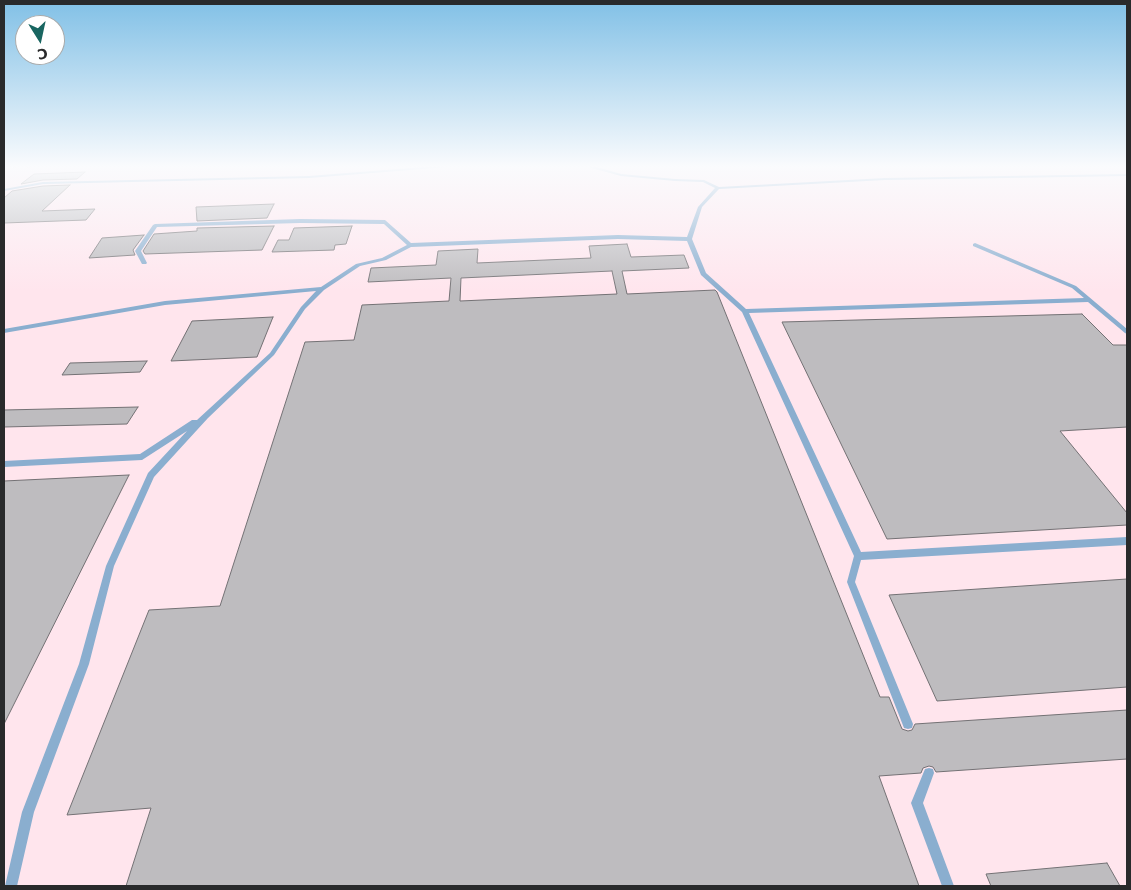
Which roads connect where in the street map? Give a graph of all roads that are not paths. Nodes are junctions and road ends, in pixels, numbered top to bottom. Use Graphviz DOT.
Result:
graph roads {
  1 [pos="699,209"];
  2 [pos="689,239"];
  3 [pos="410,245"];
  4 [pos="975,245"];
  5 [pos="144,263"];
  6 [pos="322,289"];
  7 [pos="1088,300"];
  8 [pos="745,311"];
  9 [pos="4,331"];
  10 [pos="1127,332"];
  11 [pos="205,416"];
  12 [pos="4,464"];
  13 [pos="1127,541"];
  14 [pos="858,556"];
  15 [pos="908,724"];
  16 [pos="929,772"];
  17 [pos="11,886"];
  18 [pos="948,886"];
  1 -- 2 [label="lane"];
  2 -- 3 [label="lane"];
  2 -- 8 [label="lane"];
  3 -- 5 [label="lane"];
  3 -- 6 [label="lane"];
  4 -- 7 [label="lane"];
  6 -- 9 [label="lane"];
  6 -- 11 [label="lane"];
  7 -- 8 [label="lane"];
  7 -- 10 [label="lane"];
  8 -- 14 [label="lane"];
  11 -- 12 [label="lane"];
  11 -- 17 [label="lane"];
  13 -- 14 [label="lane"];
  14 -- 15 [label="lane"];
  16 -- 18 [label="lane"];
}
